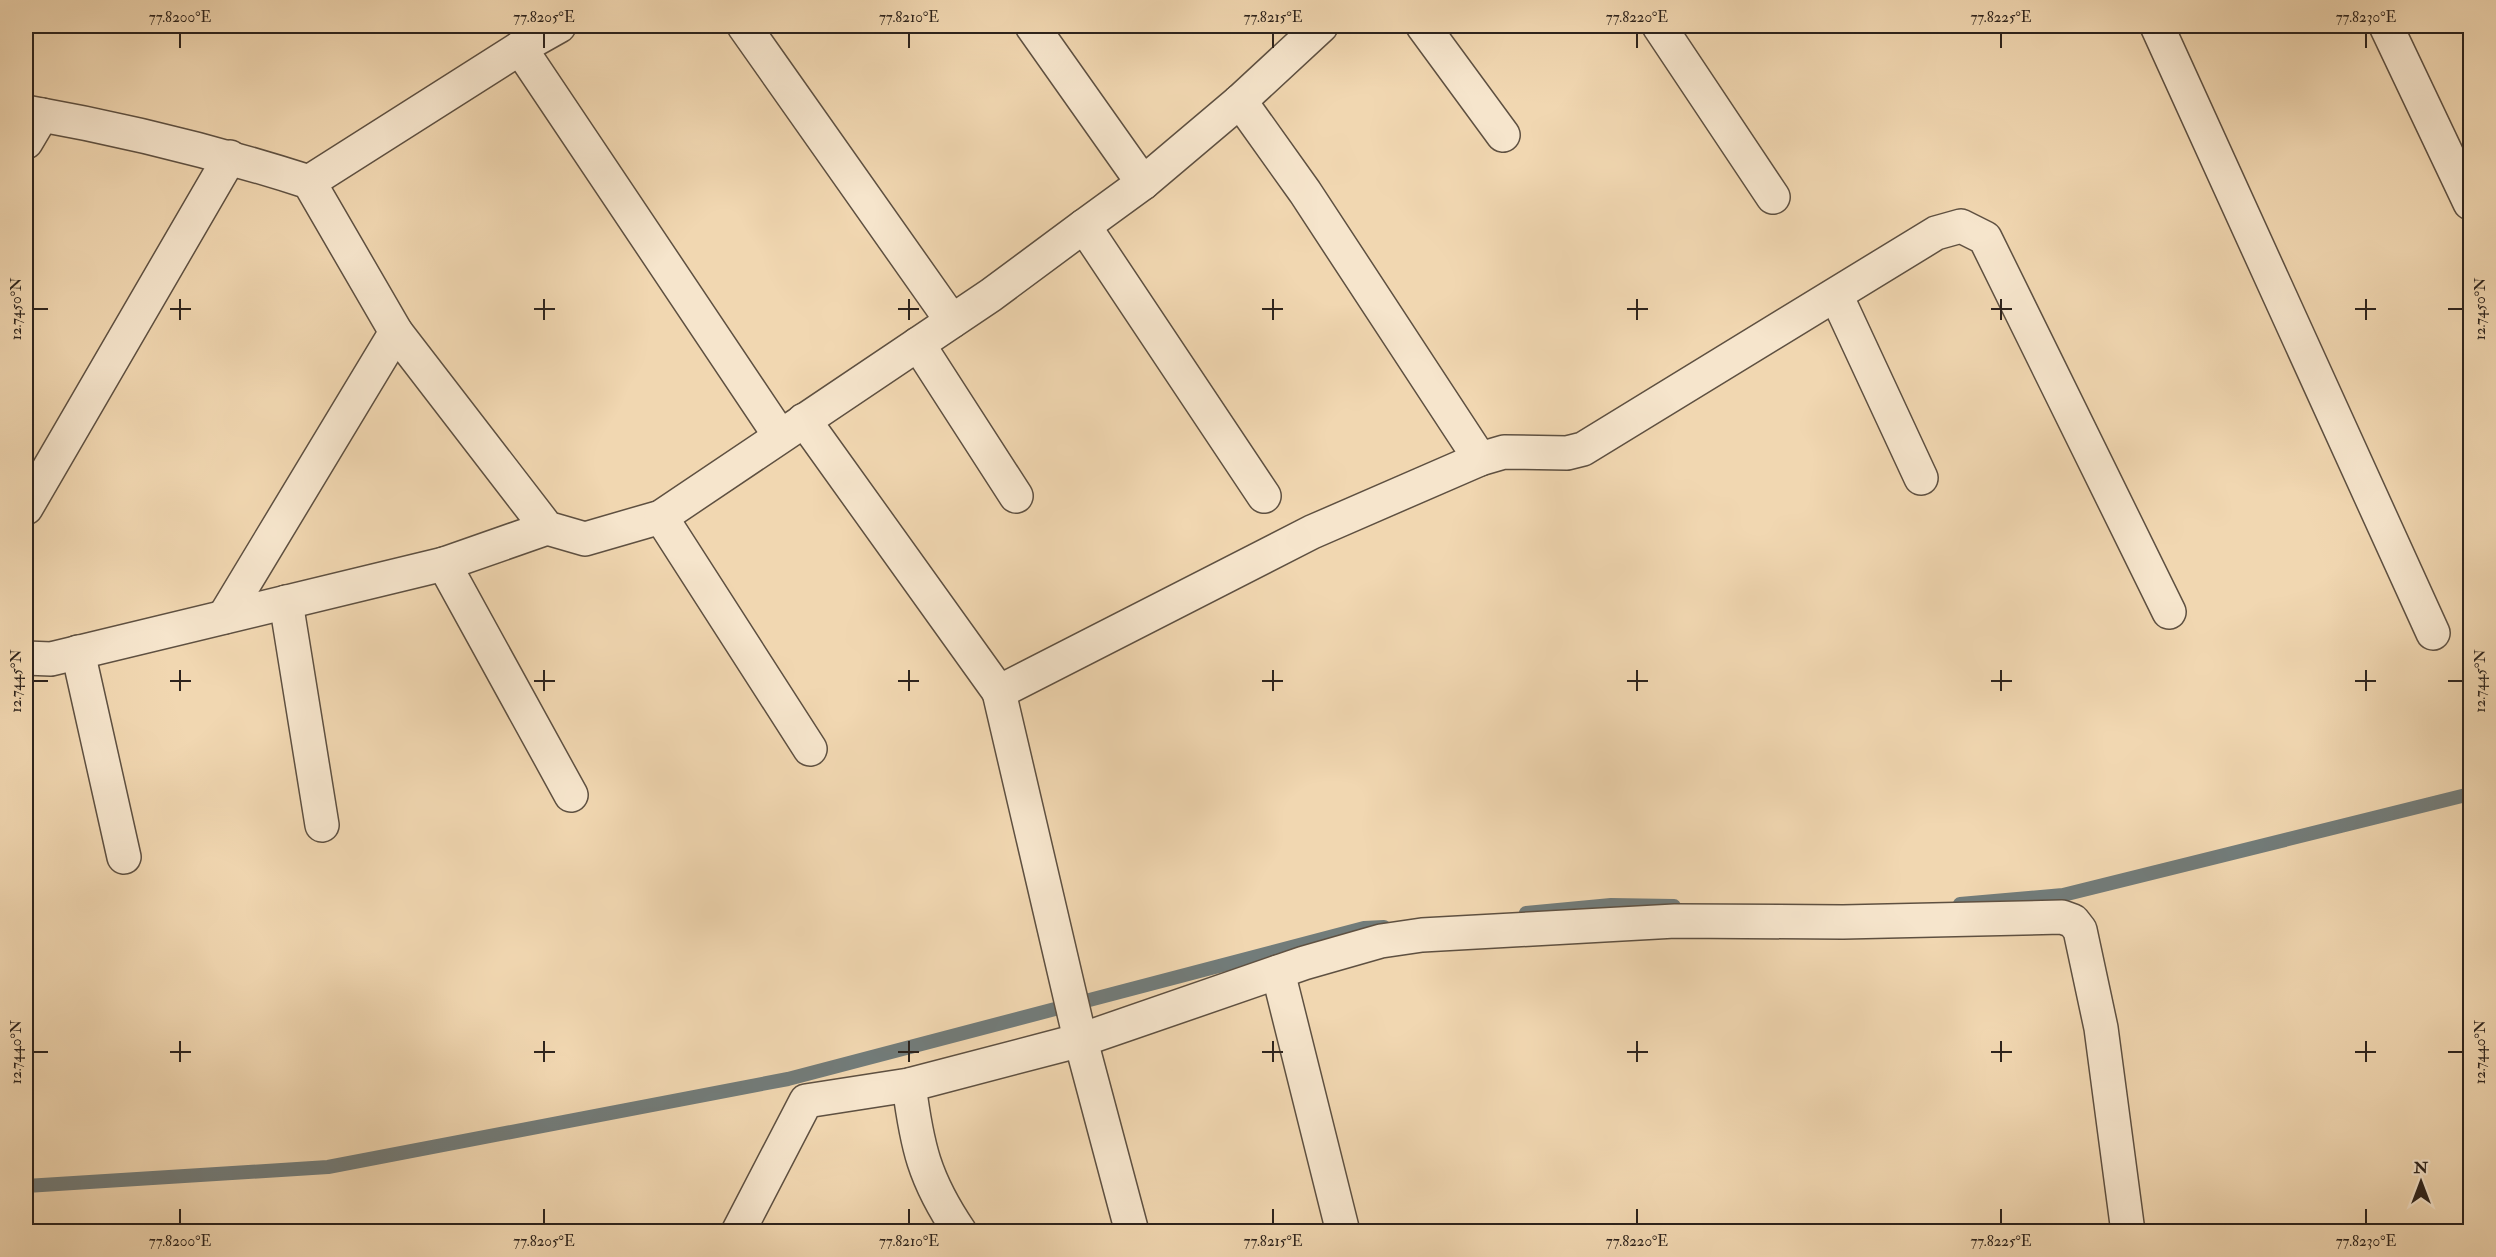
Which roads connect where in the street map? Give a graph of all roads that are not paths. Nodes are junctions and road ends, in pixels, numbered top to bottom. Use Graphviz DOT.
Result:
graph roads {
  1 [pos="559,26"];
  2 [pos="744,26"];
  3 [pos="1032,26"];
  4 [pos="1423,26"];
  5 [pos="1659,26"];
  6 [pos="2157,26"];
  7 [pos="2386,26"];
  8 [pos="1317,27"];
  9 [pos="520,48"];
  10 [pos="1240,101"];
  11 [pos="31,123"];
  12 [pos="1503,135"];
  13 [pos="231,157"];
  14 [pos="309,182"];
  15 [pos="1143,183"];
  16 [pos="1773,197"];
  17 [pos="2470,203"];
  18 [pos="1084,226"];
  19 [pos="1836,295"];
  20 [pos="952,321"];
  21 [pos="396,333"];
  22 [pos="918,344"];
  23 [pos="792,428"];
  24 [pos="1480,459"];
  25 [pos="1921,478"];
  26 [pos="1016,496"];
  27 [pos="1264,496"];
  28 [pos="26,508"];
  29 [pos="661,517"];
  30 [pos="547,528"];
  31 [pos="444,564"];
  32 [pos="286,602"];
  33 [pos="2169,612"];
  34 [pos="224,617"];
  35 [pos="2433,633"];
  36 [pos="78,652"];
  37 [pos="26,658"];
  38 [pos="999,692"];
  39 [pos="810,749"];
  40 [pos="571,795"];
  41 [pos="322,825"];
  42 [pos="124,857"];
  43 [pos="1278,972"];
  44 [pos="1079,1033"];
  45 [pos="909,1085"];
  46 [pos="738,1232"];
  47 [pos="960,1232"];
  48 [pos="1132,1232"];
  49 [pos="1343,1232"];
  50 [pos="2128,1232"];
  1 -- 9 [label="street"];
  2 -- 20 [label="street"];
  3 -- 15 [label="street"];
  4 -- 12 [label="street"];
  5 -- 16 [label="street"];
  6 -- 35 [label="street"];
  7 -- 17 [label="street"];
  8 -- 10 [label="street"];
  9 -- 14 [label="street"];
  9 -- 23 [label="street"];
  10 -- 15 [label="street"];
  10 -- 24 [label="street"];
  11 -- 13 [label="street"];
  13 -- 14 [label="street"];
  13 -- 28 [label="street"];
  14 -- 21 [label="street"];
  15 -- 18 [label="street"];
  18 -- 20 [label="street"];
  18 -- 27 [label="street"];
  19 -- 24 [label="street"];
  19 -- 25 [label="street"];
  19 -- 33 [label="street"];
  20 -- 22 [label="street"];
  21 -- 30 [label="street"];
  21 -- 34 [label="street"];
  22 -- 23 [label="street"];
  22 -- 26 [label="street"];
  23 -- 29 [label="street"];
  23 -- 38 [label="street"];
  24 -- 38 [label="street"];
  29 -- 30 [label="street"];
  29 -- 39 [label="street"];
  30 -- 31 [label="street"];
  31 -- 32 [label="street"];
  31 -- 40 [label="street"];
  32 -- 34 [label="street"];
  32 -- 41 [label="street"];
  34 -- 36 [label="street"];
  36 -- 37 [label="street"];
  36 -- 42 [label="street"];
  38 -- 44 [label="street"];
  43 -- 44 [label="street"];
  43 -- 49 [label="street"];
  43 -- 50 [label="street"];
  44 -- 45 [label="street"];
  44 -- 48 [label="street"];
  45 -- 46 [label="street"];
  45 -- 47 [label="street"];
}
